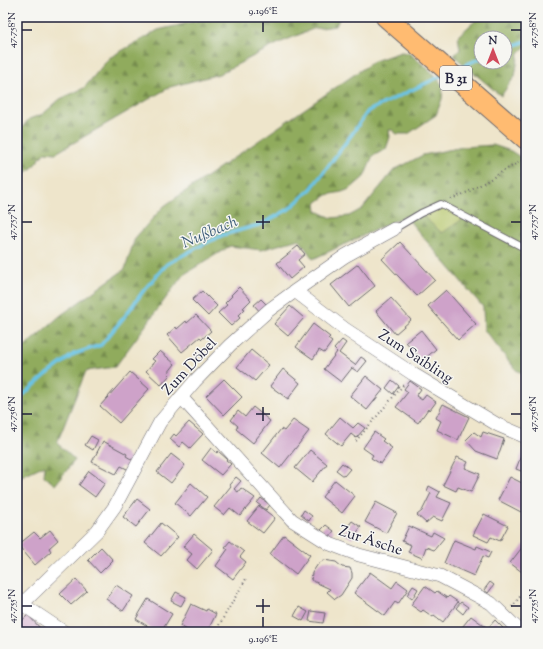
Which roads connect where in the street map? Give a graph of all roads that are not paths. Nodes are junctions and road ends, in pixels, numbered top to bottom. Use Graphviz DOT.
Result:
graph roads {
  1 [pos="386,17"];
  2 [pos="526,139"];
  3 [pos="394,229"];
  4 [pos="526,249"];
  5 [pos="294,291"];
  6 [pos="181,397"];
  7 [pos="526,437"];
  8 [pos="20,606"];
  9 [pos="64,632"];
  10 [pos="521,632"];
  1 -- 2 [label="main road, B 31"];
  3 -- 4 [label="lane, Zum Döbel"];
  3 -- 5 [label="street, Zum Döbel"];
  5 -- 6 [label="street, Zum Döbel"];
  5 -- 7 [label="street, Zum Saibling"];
  6 -- 8 [label="street, Zum Döbel"];
  6 -- 10 [label="street, Zur Äsche"];
  8 -- 9 [label="street"];
}
